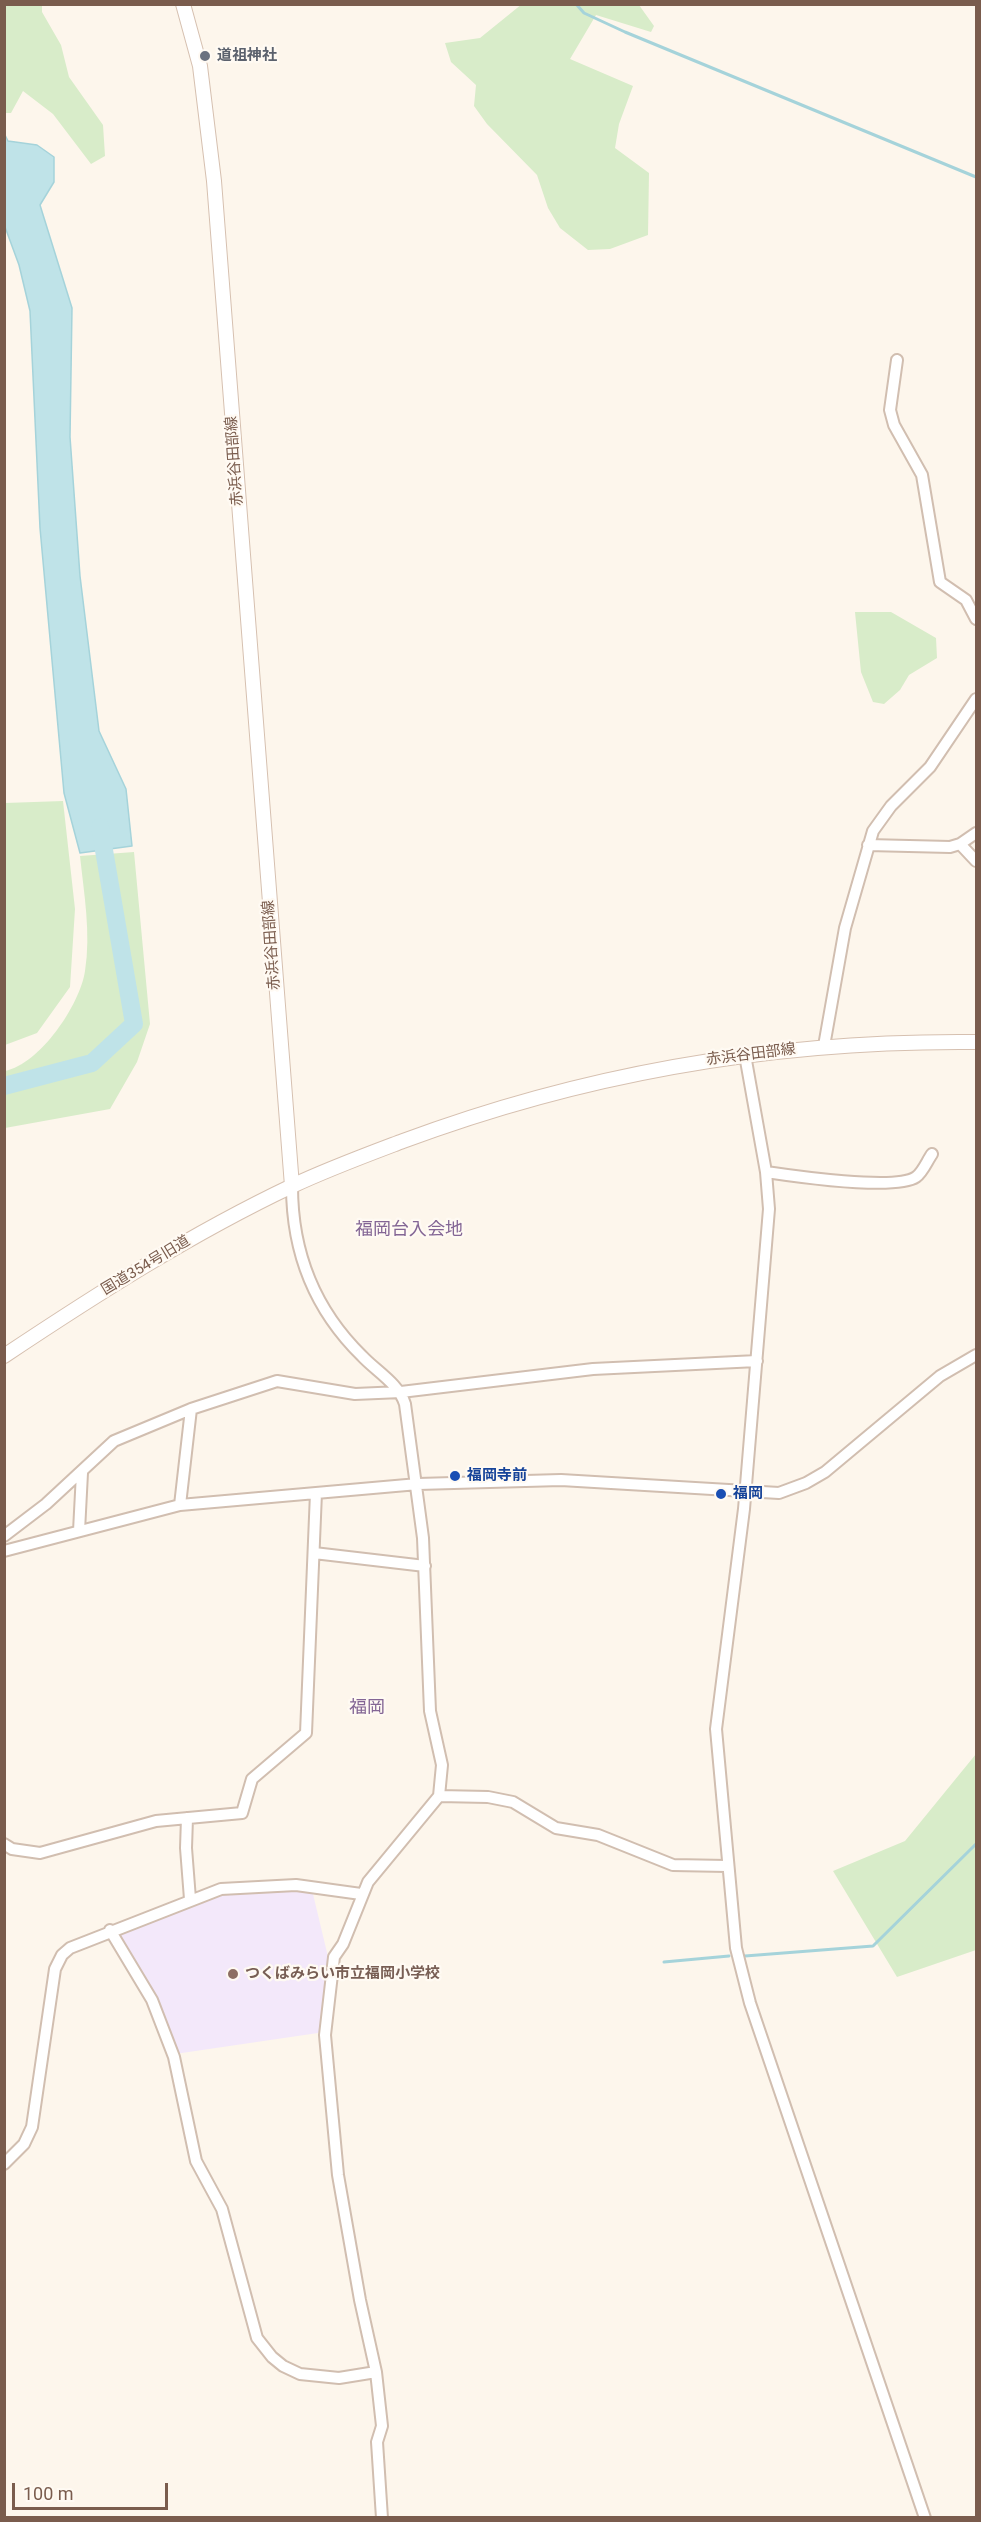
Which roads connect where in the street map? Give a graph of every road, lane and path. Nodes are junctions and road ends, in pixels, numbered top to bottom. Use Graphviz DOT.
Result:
graph roads {
  1 [pos="183,4"];
  2 [pos="897,360"];
  3 [pos="976,619"];
  4 [pos="976,699"];
  5 [pos="976,833"];
  6 [pos="960,844"];
  7 [pos="868,845"];
  8 [pos="976,861"];
  9 [pos="976,1042"];
  10 [pos="824,1046"];
  11 [pos="745,1054"];
  12 [pos="932,1154"];
  13 [pos="766,1172"];
  14 [pos="292,1186"];
  15 [pos="976,1354"];
  16 [pos="4,1356"];
  17 [pos="757,1361"];
  18 [pos="401,1392"];
  19 [pos="191,1409"];
  20 [pos="82,1473"];
  21 [pos="418,1484"];
  22 [pos="745,1491"];
  23 [pos="315,1493"];
  24 [pos="180,1506"];
  25 [pos="79,1531"];
  26 [pos="4,1536"];
  27 [pos="4,1551"];
  28 [pos="314,1553"];
  29 [pos="424,1566"];
  30 [pos="439,1796"];
  31 [pos="187,1818"];
  32 [pos="4,1844"];
  33 [pos="727,1866"];
  34 [pos="362,1894"];
  35 [pos="190,1899"];
  36 [pos="110,1930"];
  37 [pos="4,2164"];
  38 [pos="376,2372"];
  39 [pos="382,2517"];
  40 [pos="925,2517"];
  1 -- 14 [label="main road, 赤浜谷田部線"];
  2 -- 3 [label="street"];
  4 -- 7 [label="street"];
  5 -- 6 [label="street"];
  6 -- 7 [label="street"];
  6 -- 8 [label="street"];
  7 -- 10 [label="street"];
  9 -- 10 [label="main road, 赤浜谷田部線"];
  10 -- 11 [label="main road, 赤浜谷田部線"];
  11 -- 13 [label="street"];
  11 -- 14 [label="main road, 赤浜谷田部線"];
  12 -- 13 [label="street"];
  13 -- 17 [label="street"];
  14 -- 16 [label="main road, 国道354号旧道"];
  14 -- 18 [label="street"];
  15 -- 22 [label="street"];
  17 -- 18 [label="street"];
  17 -- 22 [label="street"];
  18 -- 19 [label="street"];
  18 -- 21 [label="street"];
  19 -- 20 [label="street"];
  19 -- 24 [label="street"];
  20 -- 25 [label="street"];
  20 -- 26 [label="street"];
  21 -- 22 [label="street"];
  21 -- 23 [label="street"];
  21 -- 29 [label="street"];
  22 -- 33 [label="street"];
  23 -- 24 [label="street"];
  23 -- 28 [label="street"];
  24 -- 25 [label="street"];
  25 -- 27 [label="street"];
  28 -- 29 [label="street"];
  28 -- 31 [label="street"];
  29 -- 30 [label="street"];
  30 -- 33 [label="street"];
  30 -- 34 [label="street"];
  31 -- 32 [label="street"];
  31 -- 35 [label="street"];
  33 -- 40 [label="street"];
  34 -- 35 [label="street"];
  34 -- 38 [label="street"];
  35 -- 36 [label="street"];
  36 -- 37 [label="street"];
  36 -- 38 [label="street"];
  38 -- 39 [label="street"];
}
